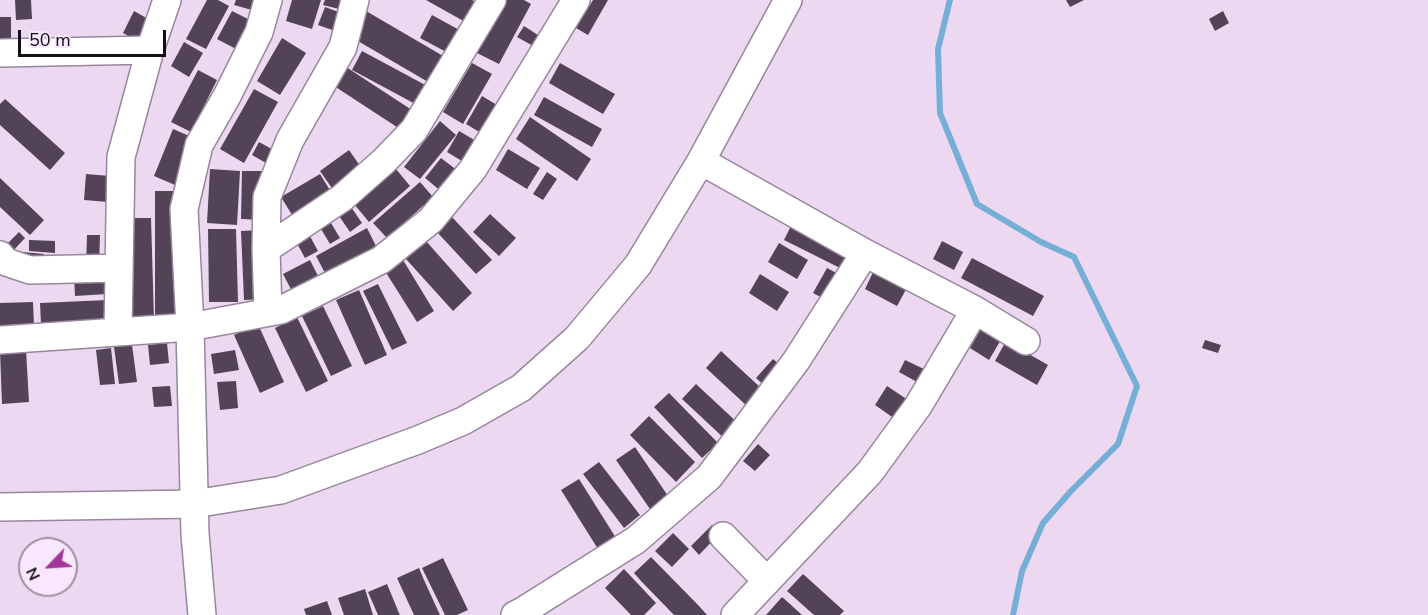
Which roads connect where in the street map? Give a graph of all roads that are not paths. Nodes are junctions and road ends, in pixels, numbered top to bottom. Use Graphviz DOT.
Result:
graph roads {
  1 [pos="167,0"];
  2 [pos="268,0"];
  3 [pos="355,0"];
  4 [pos="492,0"];
  5 [pos="788,0"];
  6 [pos="566,3"];
  7 [pos="150,50"];
  8 [pos="0,53"];
  9 [pos="701,160"];
  10 [pos="266,249"];
  11 [pos="865,253"];
  12 [pos="0,255"];
  13 [pos="119,268"];
  14 [pos="975,310"];
  15 [pos="268,312"];
  16 [pos="190,327"];
  17 [pos="118,332"];
  18 [pos="0,340"];
  19 [pos="1026,341"];
  20 [pos="195,504"];
  21 [pos="0,507"];
  22 [pos="723,536"];
  23 [pos="767,581"];
  24 [pos="202,615"];
  25 [pos="515,615"];
  26 [pos="735,615"];
  1 -- 7 [label="street"];
  2 -- 16 [label="street"];
  3 -- 10 [label="street"];
  4 -- 10 [label="street"];
  5 -- 9 [label="street"];
  6 -- 15 [label="street"];
  7 -- 8 [label="street"];
  7 -- 13 [label="street"];
  9 -- 11 [label="street"];
  9 -- 20 [label="street"];
  10 -- 15 [label="street"];
  11 -- 14 [label="street"];
  11 -- 25 [label="street"];
  12 -- 13 [label="street"];
  13 -- 17 [label="street"];
  14 -- 19 [label="street"];
  14 -- 23 [label="street"];
  15 -- 16 [label="street"];
  16 -- 17 [label="street"];
  16 -- 20 [label="street"];
  17 -- 18 [label="street"];
  20 -- 21 [label="street"];
  20 -- 24 [label="street"];
  22 -- 23 [label="street"];
  23 -- 26 [label="street"];
}
